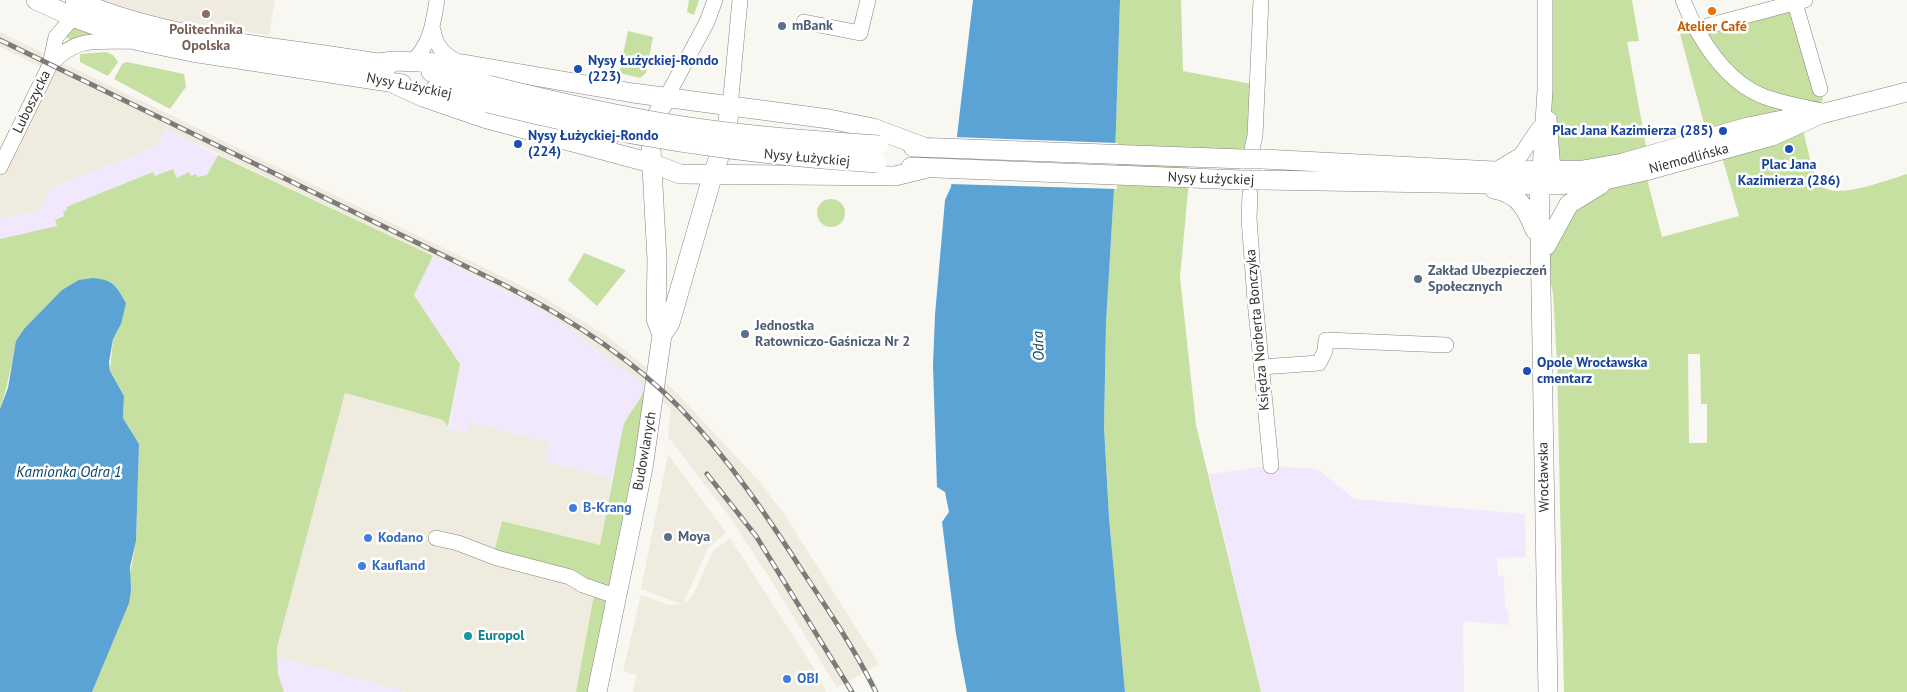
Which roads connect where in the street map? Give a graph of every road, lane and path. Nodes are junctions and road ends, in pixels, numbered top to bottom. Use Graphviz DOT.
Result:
graph roads {
  1 [pos="35,0"];
  2 [pos="437,0"];
  3 [pos="715,0"];
  4 [pos="740,0"];
  5 [pos="868,0"];
  6 [pos="1261,0"];
  7 [pos="1545,0"];
  8 [pos="1683,0"];
  9 [pos="1800,1"];
  10 [pos="75,9"];
  11 [pos="804,22"];
  12 [pos="1696,29"];
  13 [pos="433,30"];
  14 [pos="61,31"];
  15 [pos="139,41"];
  16 [pos="377,62"];
  17 [pos="412,62"];
  18 [pos="463,64"];
  19 [pos="50,65"];
  20 [pos="390,82"];
  21 [pos="1820,89"];
  22 [pos="1545,90"];
  23 [pos="1907,92"];
  24 [pos="488,94"];
  25 [pos="1764,96"];
  26 [pos="666,98"];
  27 [pos="730,107"];
  28 [pos="1825,113"];
  29 [pos="1542,119"];
  30 [pos="1768,123"];
  31 [pos="924,147"];
  32 [pos="1252,156"];
  33 [pos="887,162"];
  34 [pos="651,163"];
  35 [pos="0,167"];
  36 [pos="1494,171"];
  37 [pos="713,174"];
  38 [pos="1546,177"];
  39 [pos="1613,179"];
  40 [pos="1471,184"];
  41 [pos="1251,185"];
  42 [pos="1543,250"];
  43 [pos="662,334"];
  44 [pos="1446,345"];
  45 [pos="1261,367"];
  46 [pos="1271,466"];
  47 [pos="436,538"];
  48 [pos="615,596"];
  49 [pos="597,692"];
  50 [pos="1548,692"];
  1 -- 10 [label="main road"];
  1 -- 14 [label="street"];
  2 -- 13 [label="street"];
  3 -- 26 [label="street"];
  4 -- 27 [label="street"];
  5 -- 11 [label="street"];
  6 -- 32 [label="street"];
  7 -- 22 [label="street, Wrocławska"];
  8 -- 12 [label="street"];
  9 -- 12 [label="street"];
  9 -- 21 [label="street"];
  10 -- 14 [label="street"];
  10 -- 15 [label="main road, Nysy Łużyckiej"];
  10 -- 16 [label="main road, Nysy Łużyckiej"];
  12 -- 25 [label="street"];
  13 -- 17 [label="street"];
  13 -- 18 [label="street"];
  14 -- 19 [label="street"];
  15 -- 19 [label="street"];
  15 -- 20 [label="main road, Nysy Łużyckiej"];
  16 -- 17 [label="main road"];
  16 -- 24 [label="main road, Nysy Łużyckiej"];
  17 -- 18 [label="main road"];
  18 -- 26 [label="main road"];
  19 -- 35 [label="street, Luboszycka"];
  20 -- 24 [label="main road, Nysy Łużyckiej"];
  20 -- 34 [label="main road"];
  22 -- 29 [label="street, Wrocławska"];
  22 -- 38 [label="street, Wrocławska"];
  23 -- 28 [label="main road, Niemodlińska"];
  24 -- 33 [label="main road, Nysy Łużyckiej, bridge"];
  25 -- 28 [label="street"];
  25 -- 30 [label="street"];
  26 -- 27 [label="main road"];
  26 -- 34 [label="main road, Budowlanych"];
  27 -- 31 [label="main road"];
  27 -- 37 [label="main road, Budowlanych"];
  28 -- 30 [label="main road, Niemodlińska"];
  28 -- 39 [label="main road, Niemodlińska"];
  29 -- 36 [label="street"];
  29 -- 38 [label="street, Wrocławska"];
  30 -- 38 [label="main road, Niemodlińska"];
  31 -- 32 [label="main road, Nysy Łużyckiej"];
  31 -- 33 [label="main road, Nysy Łużyckiej"];
  32 -- 36 [label="main road, Nysy Łużyckiej"];
  33 -- 37 [label="main road"];
  33 -- 41 [label="main road, Nysy Łużyckiej"];
  34 -- 37 [label="main road"];
  34 -- 43 [label="main road, Budowlanych"];
  36 -- 38 [label="main road, Nysy Łużyckiej"];
  37 -- 43 [label="main road, Budowlanych"];
  38 -- 39 [label="main road, Niemodlińska"];
  38 -- 40 [label="main road, Nysy Łużyckiej"];
  38 -- 42 [label="main road, Wrocławska"];
  39 -- 42 [label="main road"];
  40 -- 41 [label="main road, Nysy Łużyckiej"];
  40 -- 42 [label="main road"];
  41 -- 45 [label="street, Księdza Norberta Bonczyka"];
  42 -- 50 [label="main road, Wrocławska"];
  43 -- 48 [label="main road, Budowlanych"];
  44 -- 45 [label="street"];
  45 -- 46 [label="street, Księdza Norberta Bonczyka"];
  47 -- 48 [label="street"];
  48 -- 49 [label="main road, Budowlanych"];
}
